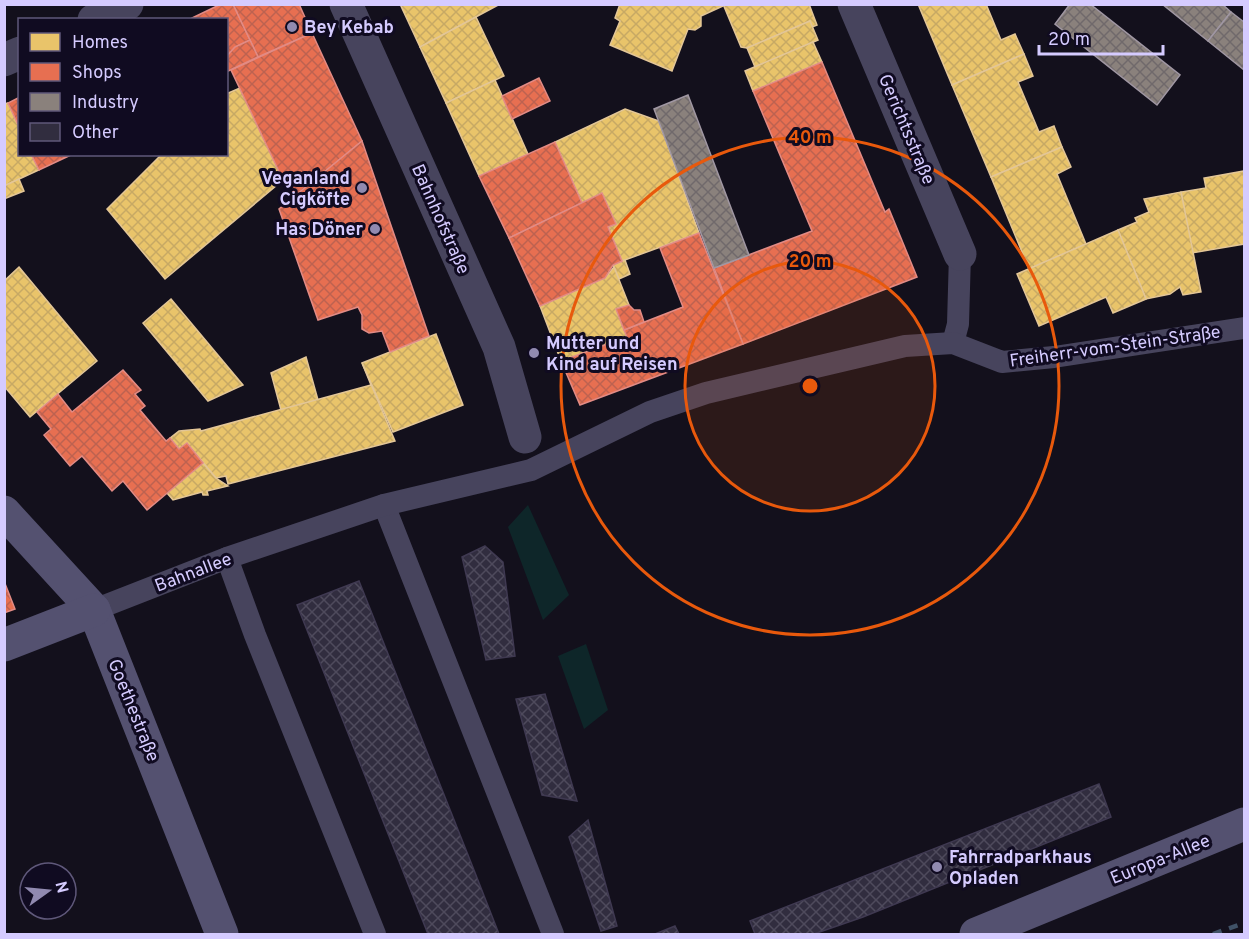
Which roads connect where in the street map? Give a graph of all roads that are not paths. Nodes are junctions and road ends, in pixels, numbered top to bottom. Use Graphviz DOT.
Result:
graph roads {
  1 [pos="346,4"];
  2 [pos="854,4"];
  3 [pos="18,54"];
  4 [pos="4,60"];
  5 [pos="960,254"];
  6 [pos="1245,328"];
  7 [pos="953,343"];
  8 [pos="525,437"];
  9 [pos="384,505"];
  10 [pos="4,512"];
  11 [pos="227,558"];
  12 [pos="94,610"];
  13 [pos="4,645"];
  14 [pos="1245,824"];
  15 [pos="222,934"];
  16 [pos="375,934"];
  17 [pos="552,934"];
  18 [pos="976,934"];
  1 -- 8 [label="street, Bahnhofstraße"];
  2 -- 5 [label="street, Gerichtsstraße"];
  3 -- 4 [label="street"];
  5 -- 7 [label="lane"];
  6 -- 7 [label="lane, Freiherr-vom-Stein-Straße"];
  7 -- 9 [label="lane, Bahnallee"];
  9 -- 11 [label="lane, Bahnallee"];
  9 -- 17 [label="lane"];
  10 -- 12 [label="street, Goethestraße"];
  11 -- 12 [label="lane, Bahnallee"];
  11 -- 16 [label="lane"];
  12 -- 13 [label="street, Bahnallee"];
  12 -- 15 [label="street, Goethestraße"];
  14 -- 18 [label="street, Europa-Allee"];
}
